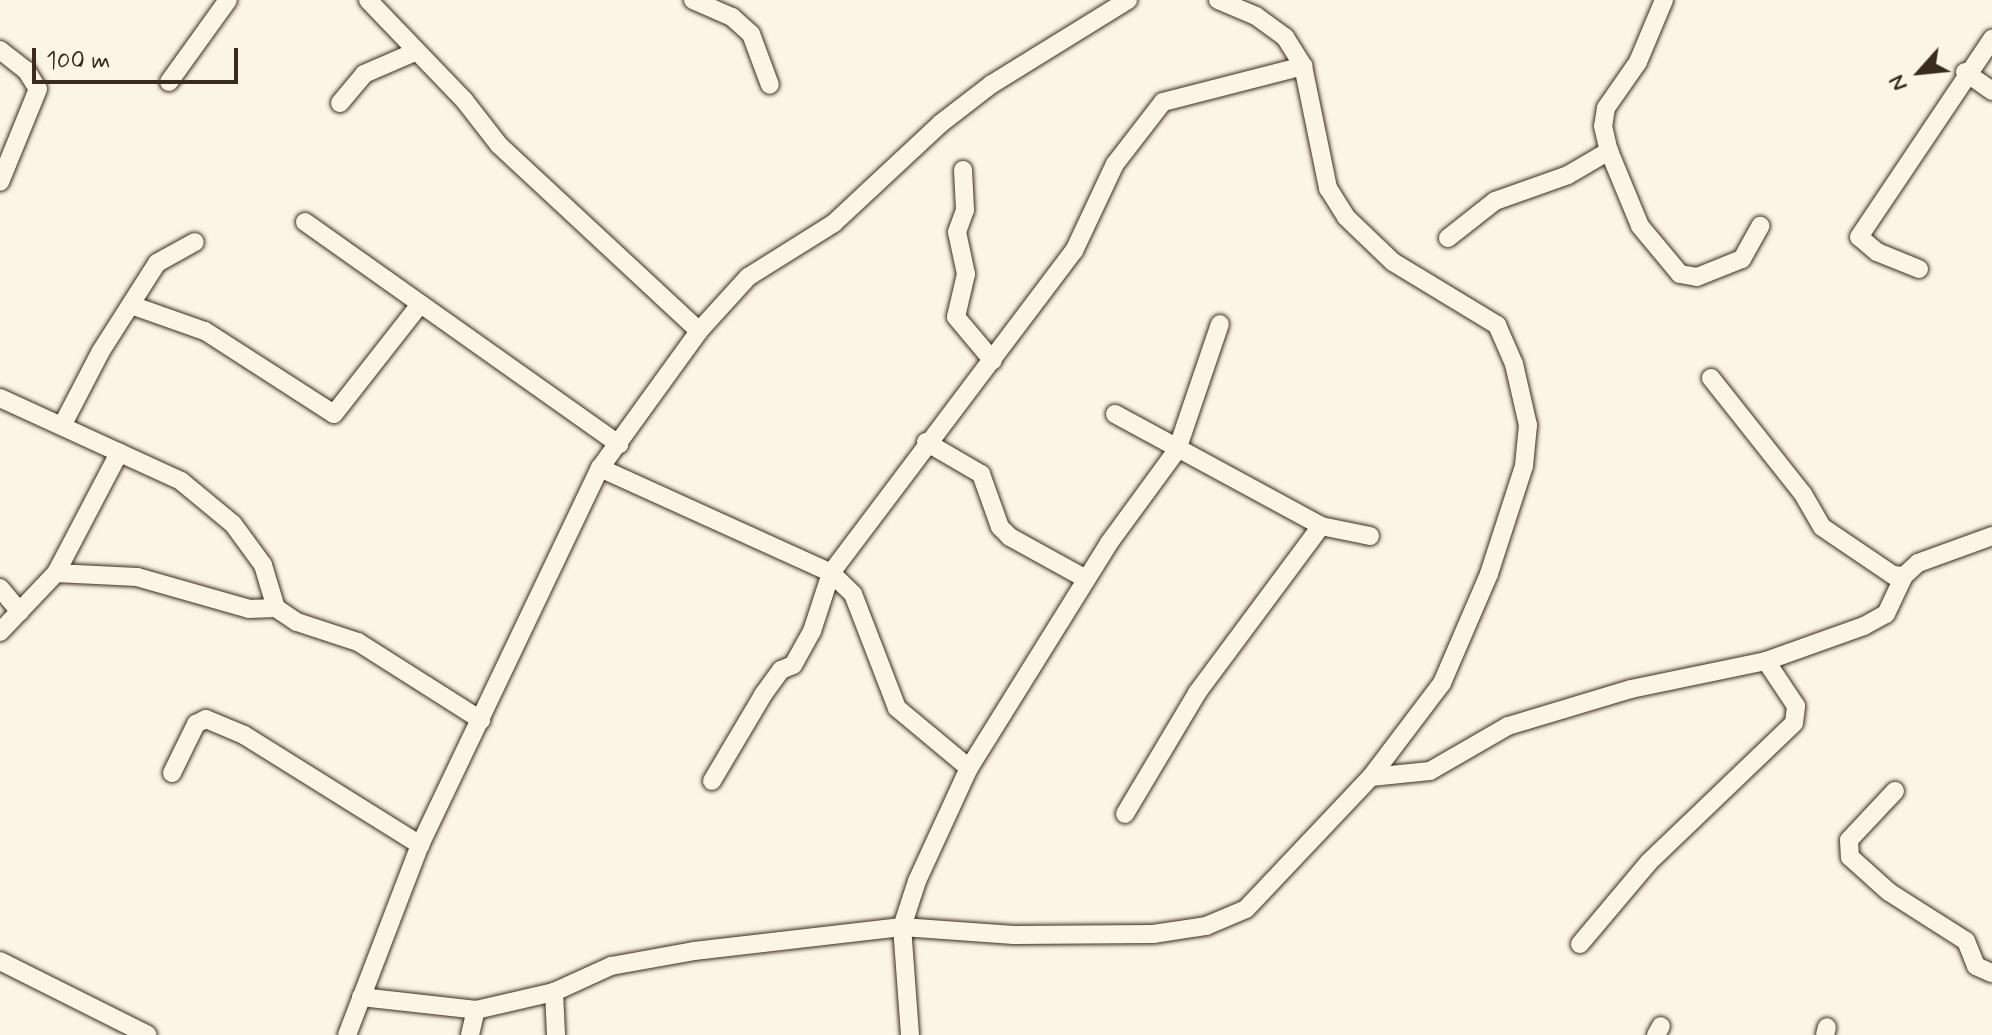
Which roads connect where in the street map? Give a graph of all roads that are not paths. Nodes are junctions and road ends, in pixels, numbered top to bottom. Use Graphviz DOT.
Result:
graph roads {
  1 [pos="228,0"];
  2 [pos="693,0"];
  3 [pos="1128,0"];
  4 [pos="1218,0"];
  5 [pos="1664,0"];
  6 [pos="376,4"];
  7 [pos="1992,39"];
  8 [pos="0,50"];
  9 [pos="415,52"];
  10 [pos="1303,66"];
  11 [pos="1965,72"];
  12 [pos="169,82"];
  13 [pos="770,85"];
  14 [pos="1992,91"];
  15 [pos="340,103"];
  16 [pos="1609,151"];
  17 [pos="963,170"];
  18 [pos="0,182"];
  19 [pos="305,222"];
  20 [pos="1760,226"];
  21 [pos="1448,238"];
  22 [pos="195,242"];
  23 [pos="1919,269"];
  24 [pos="131,305"];
  25 [pos="418,307"];
  26 [pos="1220,324"];
  27 [pos="699,331"];
  28 [pos="993,361"];
  29 [pos="1711,378"];
  30 [pos="0,398"];
  31 [pos="1115,414"];
  32 [pos="63,424"];
  33 [pos="926,442"];
  34 [pos="619,444"];
  35 [pos="1177,450"];
  36 [pos="119,453"];
  37 [pos="600,468"];
  38 [pos="1321,526"];
  39 [pos="1370,536"];
  40 [pos="1992,536"];
  41 [pos="56,573"];
  42 [pos="831,573"];
  43 [pos="1904,576"];
  44 [pos="1086,579"];
  45 [pos="0,588"];
  46 [pos="276,608"];
  47 [pos="20,612"];
  48 [pos="0,632"];
  49 [pos="1766,661"];
  50 [pos="481,720"];
  51 [pos="969,768"];
  52 [pos="172,773"];
  53 [pos="1371,777"];
  54 [pos="712,781"];
  55 [pos="1895,791"];
  56 [pos="1125,814"];
  57 [pos="420,845"];
  58 [pos="902,927"];
  59 [pos="1580,944"];
  60 [pos="0,961"];
  61 [pos="1992,973"];
  62 [pos="554,992"];
  63 [pos="361,997"];
  64 [pos="476,1010"];
  65 [pos="137,1033"];
  66 [pos="347,1035"];
  67 [pos="470,1035"];
  68 [pos="556,1035"];
  69 [pos="910,1035"];
  1 -- 12 [label="street"];
  2 -- 13 [label="street"];
  3 -- 27 [label="street"];
  4 -- 10 [label="street"];
  5 -- 16 [label="street"];
  6 -- 9 [label="street"];
  7 -- 11 [label="street"];
  8 -- 18 [label="street"];
  9 -- 15 [label="street"];
  9 -- 27 [label="street"];
  10 -- 28 [label="street"];
  10 -- 53 [label="street"];
  11 -- 14 [label="street"];
  11 -- 23 [label="street"];
  16 -- 20 [label="street"];
  16 -- 21 [label="street"];
  17 -- 28 [label="street"];
  19 -- 25 [label="street"];
  22 -- 24 [label="street"];
  24 -- 25 [label="street"];
  24 -- 32 [label="street"];
  25 -- 34 [label="street"];
  26 -- 35 [label="street"];
  27 -- 34 [label="street"];
  28 -- 33 [label="street"];
  29 -- 43 [label="street"];
  30 -- 32 [label="street"];
  31 -- 35 [label="street"];
  32 -- 36 [label="street"];
  33 -- 42 [label="street"];
  33 -- 44 [label="street"];
  34 -- 37 [label="street"];
  35 -- 38 [label="street"];
  35 -- 44 [label="street"];
  36 -- 41 [label="street"];
  36 -- 46 [label="street"];
  37 -- 42 [label="street"];
  37 -- 50 [label="street"];
  38 -- 39 [label="street"];
  38 -- 56 [label="street"];
  40 -- 43 [label="street"];
  41 -- 46 [label="street"];
  41 -- 47 [label="street"];
  42 -- 51 [label="street"];
  42 -- 54 [label="street"];
  43 -- 49 [label="street"];
  44 -- 51 [label="street"];
  45 -- 47 [label="street"];
  46 -- 50 [label="street"];
  47 -- 48 [label="street"];
  49 -- 53 [label="street"];
  49 -- 59 [label="street"];
  50 -- 57 [label="street"];
  51 -- 58 [label="street"];
  52 -- 57 [label="street"];
  53 -- 58 [label="street"];
  55 -- 61 [label="street"];
  57 -- 63 [label="street"];
  58 -- 62 [label="street"];
  58 -- 69 [label="street"];
  60 -- 65 [label="street"];
  62 -- 64 [label="street"];
  62 -- 68 [label="street"];
  63 -- 64 [label="street"];
  63 -- 66 [label="street"];
  64 -- 67 [label="street"];
}
